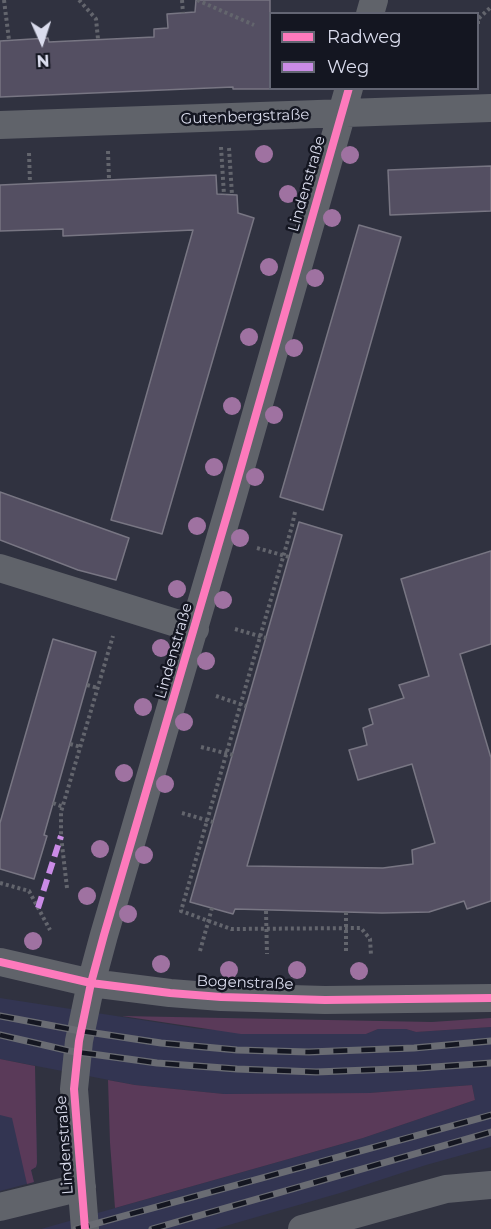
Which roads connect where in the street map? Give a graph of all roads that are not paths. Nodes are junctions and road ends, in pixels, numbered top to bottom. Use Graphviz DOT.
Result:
graph roads {
  1 [pos="345,101"];
  2 [pos="491,108"];
  3 [pos="0,125"];
  4 [pos="0,568"];
  5 [pos="195,629"];
  6 [pos="0,962"];
  7 [pos="91,983"];
  8 [pos="491,998"];
  9 [pos="491,1185"];
  10 [pos="82,1187"];
  11 [pos="0,1207"];
  12 [pos="85,1229"];
  13 [pos="302,1229"];
  1 -- 2 [label="street, Gutenbergstraße"];
  1 -- 3 [label="street, Gutenbergstraße"];
  1 -- 5 [label="street, Lindenstraße"];
  4 -- 5 [label="street"];
  5 -- 7 [label="street, Lindenstraße"];
  6 -- 7 [label="street, Bogenstraße"];
  7 -- 8 [label="street, Bogenstraße"];
  7 -- 10 [label="street, Lindenstraße"];
  9 -- 13 [label="street"];
  10 -- 11 [label="street"];
  10 -- 12 [label="street, Lindenstraße"];
}
